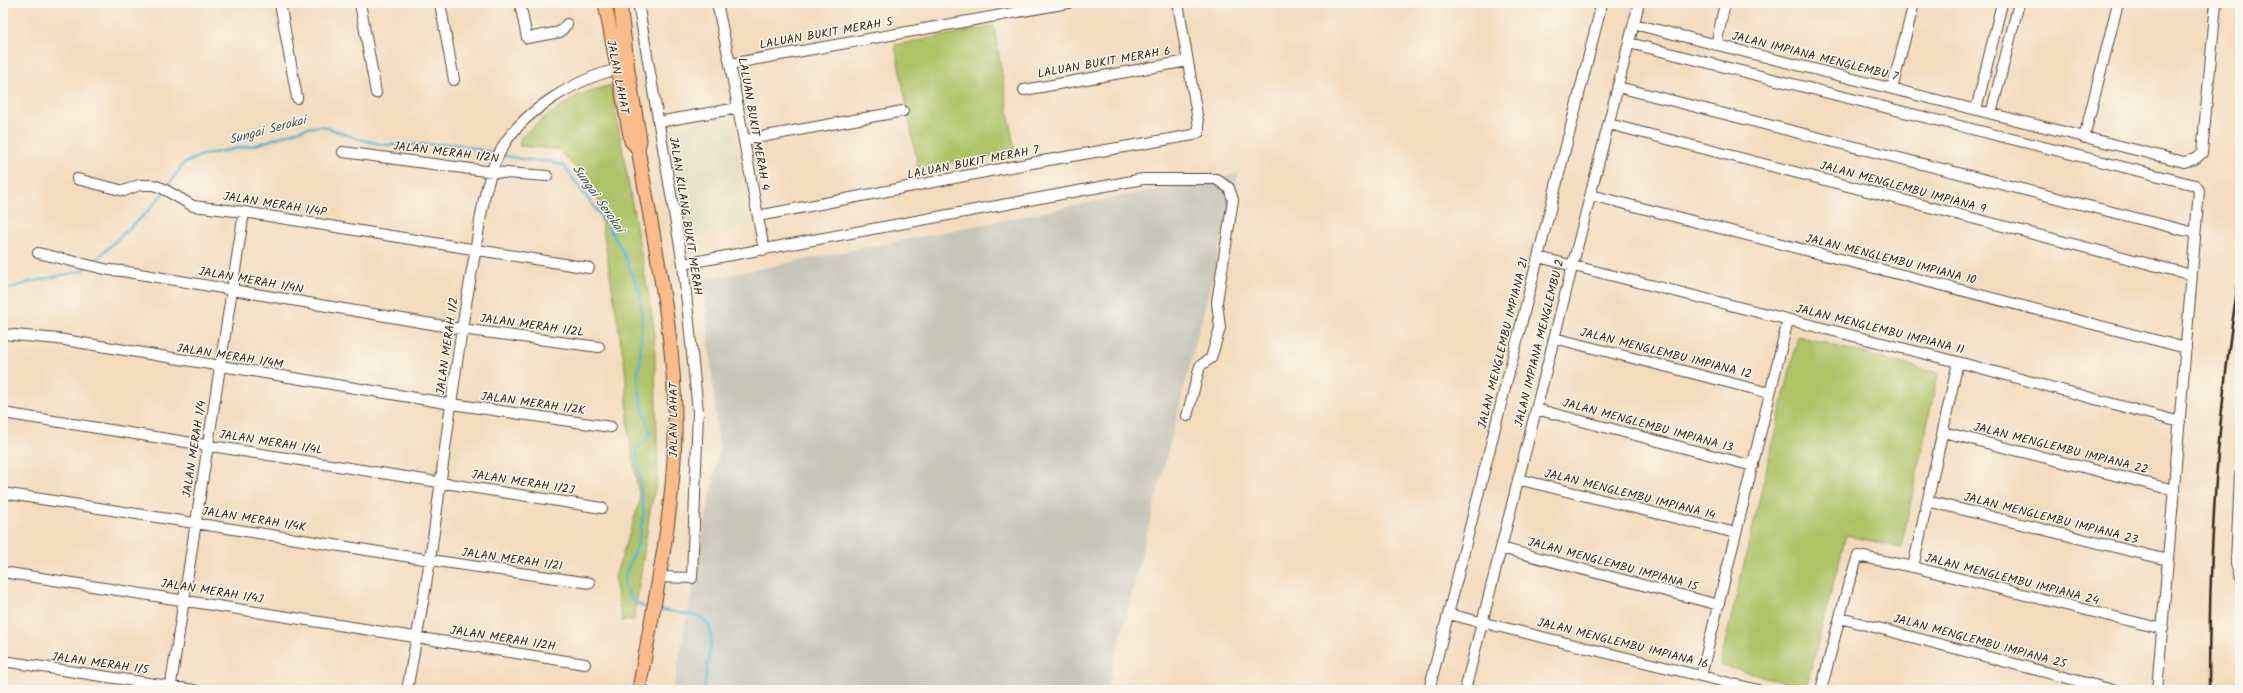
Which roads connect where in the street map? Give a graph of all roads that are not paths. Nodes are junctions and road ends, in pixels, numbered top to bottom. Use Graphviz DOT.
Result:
graph roads {
  1 [pos="280,3"];
  2 [pos="360,3"];
  3 [pos="440,3"];
  4 [pos="520,3"];
  5 [pos="605,3"];
  6 [pos="619,3"];
  7 [pos="638,3"];
  8 [pos="717,3"];
  9 [pos="1068,3"];
  10 [pos="1178,3"];
  11 [pos="1602,3"];
  12 [pos="1639,3"];
  13 [pos="1725,3"];
  14 [pos="1914,3"];
  15 [pos="2002,3"];
  16 [pos="2019,3"];
  17 [pos="2118,3"];
  18 [pos="2216,3"];
  19 [pos="567,24"];
  20 [pos="1634,24"];
  21 [pos="1629,43"];
  22 [pos="1716,45"];
  23 [pos="1188,61"];
  24 [pos="730,64"];
  25 [pos="616,70"];
  26 [pos="454,80"];
  27 [pos="1618,87"];
  28 [pos="1892,89"];
  29 [pos="1024,90"];
  30 [pos="376,93"];
  31 [pos="297,98"];
  32 [pos="738,108"];
  33 [pos="1976,110"];
  34 [pos="903,111"];
  35 [pos="1991,114"];
  36 [pos="658,122"];
  37 [pos="1609,124"];
  38 [pos="2084,138"];
  39 [pos="744,140"];
  40 [pos="639,145"];
  41 [pos="343,152"];
  42 [pos="493,172"];
  43 [pos="547,176"];
  44 [pos="77,179"];
  45 [pos="1591,195"];
  46 [pos="244,212"];
  47 [pos="758,216"];
  48 [pos="2195,233"];
  49 [pos="476,249"];
  50 [pos="764,250"];
  51 [pos="38,253"];
  52 [pos="1538,257"];
  53 [pos="683,264"];
  54 [pos="1572,266"];
  55 [pos="589,268"];
  56 [pos="2192,275"];
  57 [pos="232,290"];
  58 [pos="1788,320"];
  59 [pos="461,329"];
  60 [pos="3,334"];
  61 [pos="1554,338"];
  62 [pos="599,347"];
  63 [pos="2186,348"];
  64 [pos="1958,362"];
  65 [pos="220,368"];
  66 [pos="1770,393"];
  67 [pos="452,404"];
  68 [pos="1536,409"];
  69 [pos="3,413"];
  70 [pos="1187,416"];
  71 [pos="2180,422"];
  72 [pos="611,427"];
  73 [pos="1943,432"];
  74 [pos="208,445"];
  75 [pos="1753,466"];
  76 [pos="2240,475"];
  77 [pos="1518,479"];
  78 [pos="440,482"];
  79 [pos="2174,490"];
  80 [pos="3,493"];
  81 [pos="2239,498"];
  82 [pos="1927,501"];
  83 [pos="602,508"];
  84 [pos="196,523"];
  85 [pos="1736,533"];
  86 [pos="1501,548"];
  87 [pos="430,560"];
  88 [pos="2168,560"];
  89 [pos="1913,567"];
  90 [pos="3,572"];
  91 [pos="2240,576"];
  92 [pos="659,577"];
  93 [pos="590,583"];
  94 [pos="184,600"];
  95 [pos="1719,605"];
  96 [pos="1448,614"];
  97 [pos="1840,618"];
  98 [pos="1482,622"];
  99 [pos="2163,629"];
  100 [pos="416,637"];
  101 [pos="3,661"];
  102 [pos="586,664"];
  103 [pos="1701,676"];
  104 [pos="170,688"];
  105 [pos="194,690"];
  106 [pos="408,690"];
  107 [pos="639,690"];
  108 [pos="1429,690"];
  109 [pos="1465,690"];
  110 [pos="1758,690"];
  111 [pos="1823,690"];
  112 [pos="2113,690"];
  113 [pos="2157,690"];
  1 -- 31 [label="street"];
  2 -- 30 [label="street"];
  3 -- 26 [label="street"];
  4 -- 19 [label="street"];
  5 -- 25 [label="main road, JALAN LAHAT"];
  6 -- 25 [label="main road"];
  6 -- 40 [label="main road, JALAN LAHAT"];
  7 -- 36 [label="street, JALAN KILANG BUKIT MERAH"];
  8 -- 24 [label="street, LALUAN BUKIT MERAH 4"];
  9 -- 24 [label="street, LALUAN BUKIT MERAH 5"];
  10 -- 23 [label="street"];
  11 -- 52 [label="street, JALAN MENGLEMBU IMPIANA 21"];
  12 -- 20 [label="street, JALAN IMPIANA MENGLEMBU 2"];
  13 -- 22 [label="street"];
  14 -- 28 [label="street"];
  15 -- 33 [label="street"];
  16 -- 35 [label="street"];
  17 -- 38 [label="street"];
  18 -- 38 [label="street, JALAN IMPIANA MENGLEMBU 7"];
  20 -- 21 [label="street, JALAN IMPIANA MENGLEMBU 2"];
  20 -- 22 [label="street, JALAN IMPIANA MENGLEMBU 7"];
  21 -- 27 [label="street, JALAN IMPIANA MENGLEMBU 2"];
  21 -- 48 [label="street"];
  22 -- 28 [label="street, JALAN IMPIANA MENGLEMBU 7"];
  23 -- 29 [label="street, LALUAN BUKIT MERAH 6"];
  23 -- 47 [label="street, LALUAN BUKIT MERAH 7"];
  24 -- 32 [label="street, LALUAN BUKIT MERAH 4"];
  25 -- 40 [label="main road, JALAN LAHAT"];
  25 -- 42 [label="street, JALAN MERAH 1/2"];
  27 -- 37 [label="street, JALAN IMPIANA MENGLEMBU 2"];
  27 -- 48 [label="street"];
  28 -- 33 [label="street, JALAN IMPIANA MENGLEMBU 7"];
  32 -- 36 [label="street"];
  32 -- 39 [label="street, LALUAN BUKIT MERAH 4"];
  33 -- 35 [label="street, JALAN IMPIANA MENGLEMBU 7"];
  34 -- 39 [label="street"];
  35 -- 38 [label="street, JALAN IMPIANA MENGLEMBU 7"];
  36 -- 53 [label="street, JALAN KILANG BUKIT MERAH"];
  37 -- 45 [label="street, JALAN IMPIANA MENGLEMBU 2"];
  37 -- 56 [label="street, JALAN MENGLEMBU IMPIANA 9"];
  39 -- 47 [label="street, LALUAN BUKIT MERAH 4"];
  40 -- 92 [label="main road, JALAN LAHAT"];
  41 -- 42 [label="street, JALAN MERAH 1/2N"];
  42 -- 43 [label="street, JALAN MERAH 1/2N"];
  42 -- 49 [label="street, JALAN MERAH 1/2"];
  44 -- 46 [label="street, JALAN MERAH 1/4P"];
  45 -- 54 [label="street, JALAN IMPIANA MENGLEMBU 2"];
  45 -- 63 [label="street, JALAN MENGLEMBU IMPIANA 10"];
  46 -- 49 [label="street, JALAN MERAH 1/4P"];
  46 -- 57 [label="street, JALAN MERAH 1/4"];
  47 -- 50 [label="street, LALUAN BUKIT MERAH 4"];
  48 -- 56 [label="street"];
  49 -- 55 [label="street, JALAN MERAH 1/4P"];
  49 -- 59 [label="street, JALAN MERAH 1/2"];
  50 -- 53 [label="street"];
  50 -- 70 [label="street"];
  51 -- 57 [label="street, JALAN MERAH 1/4N"];
  52 -- 54 [label="street, JALAN MENGLEMBU IMPIANA 11"];
  52 -- 96 [label="street, JALAN MENGLEMBU IMPIANA 21"];
  53 -- 92 [label="street, JALAN KILANG BUKIT MERAH"];
  54 -- 58 [label="street, JALAN MENGLEMBU IMPIANA 11"];
  54 -- 61 [label="street, JALAN IMPIANA MENGLEMBU 2"];
  56 -- 63 [label="street"];
  57 -- 59 [label="street, JALAN MERAH 1/4N"];
  57 -- 65 [label="street, JALAN MERAH 1/4"];
  58 -- 64 [label="street, JALAN MENGLEMBU IMPIANA 11"];
  58 -- 66 [label="street"];
  59 -- 62 [label="street, JALAN MERAH 1/2L"];
  59 -- 67 [label="street, JALAN MERAH 1/2"];
  60 -- 65 [label="street, JALAN MERAH 1/4M"];
  61 -- 66 [label="street, JALAN MENGLEMBU IMPIANA 12"];
  61 -- 68 [label="street, JALAN IMPIANA MENGLEMBU 2"];
  63 -- 71 [label="street"];
  64 -- 71 [label="street, JALAN MENGLEMBU IMPIANA 11"];
  64 -- 73 [label="street"];
  65 -- 67 [label="street, JALAN MERAH 1/4M"];
  65 -- 74 [label="street, JALAN MERAH 1/4"];
  66 -- 75 [label="street"];
  67 -- 72 [label="street, JALAN MERAH 1/2K"];
  67 -- 78 [label="street, JALAN MERAH 1/2"];
  68 -- 75 [label="street, JALAN MENGLEMBU IMPIANA 13"];
  68 -- 77 [label="street, JALAN IMPIANA MENGLEMBU 2"];
  69 -- 74 [label="street, JALAN MERAH 1/4L"];
  71 -- 79 [label="street"];
  73 -- 79 [label="street, JALAN MENGLEMBU IMPIANA 22"];
  73 -- 82 [label="street"];
  74 -- 78 [label="street, JALAN MERAH 1/4L"];
  74 -- 84 [label="street, JALAN MERAH 1/4"];
  75 -- 85 [label="street"];
  76 -- 81 [label="street"];
  77 -- 85 [label="street, JALAN MENGLEMBU IMPIANA 14"];
  77 -- 86 [label="street, JALAN IMPIANA MENGLEMBU 2"];
  78 -- 83 [label="street, JALAN MERAH 1/2J"];
  78 -- 87 [label="street, JALAN MERAH 1/2"];
  79 -- 88 [label="street"];
  80 -- 84 [label="street, JALAN MERAH 1/4K"];
  81 -- 91 [label="street"];
  82 -- 88 [label="street, JALAN MENGLEMBU IMPIANA 23"];
  82 -- 89 [label="street"];
  84 -- 87 [label="street, JALAN MERAH 1/4K"];
  84 -- 94 [label="street, JALAN MERAH 1/4"];
  85 -- 95 [label="street"];
  86 -- 95 [label="street, JALAN MENGLEMBU IMPIANA 15"];
  86 -- 98 [label="street, JALAN IMPIANA MENGLEMBU 2"];
  87 -- 93 [label="street, JALAN MERAH 1/2I"];
  87 -- 100 [label="street, JALAN MERAH 1/2"];
  88 -- 99 [label="street"];
  89 -- 97 [label="street, JALAN MENGLEMBU IMPIANA 24"];
  89 -- 99 [label="street, JALAN MENGLEMBU IMPIANA 24"];
  90 -- 94 [label="street, JALAN MERAH 1/4J"];
  92 -- 107 [label="main road, JALAN LAHAT"];
  94 -- 100 [label="street, JALAN MERAH 1/4J"];
  94 -- 104 [label="street, JALAN MERAH 1/4"];
  95 -- 103 [label="street"];
  96 -- 98 [label="street, JALAN MENGLEMBU IMPIANA 16"];
  96 -- 108 [label="street, JALAN MENGLEMBU IMPIANA 21"];
  97 -- 111 [label="street"];
  97 -- 112 [label="street, JALAN MENGLEMBU IMPIANA 25"];
  98 -- 103 [label="street, JALAN MENGLEMBU IMPIANA 16"];
  98 -- 109 [label="street, JALAN IMPIANA MENGLEMBU 2"];
  99 -- 113 [label="street"];
  100 -- 102 [label="street, JALAN MERAH 1/2H"];
  100 -- 106 [label="street, JALAN MERAH 1/2"];
  101 -- 104 [label="street, JALAN MERAH 1/5"];
  103 -- 110 [label="street, JALAN MENGLEMBU IMPIANA 16"];
  104 -- 105 [label="street, JALAN MERAH 1/5"];
}
